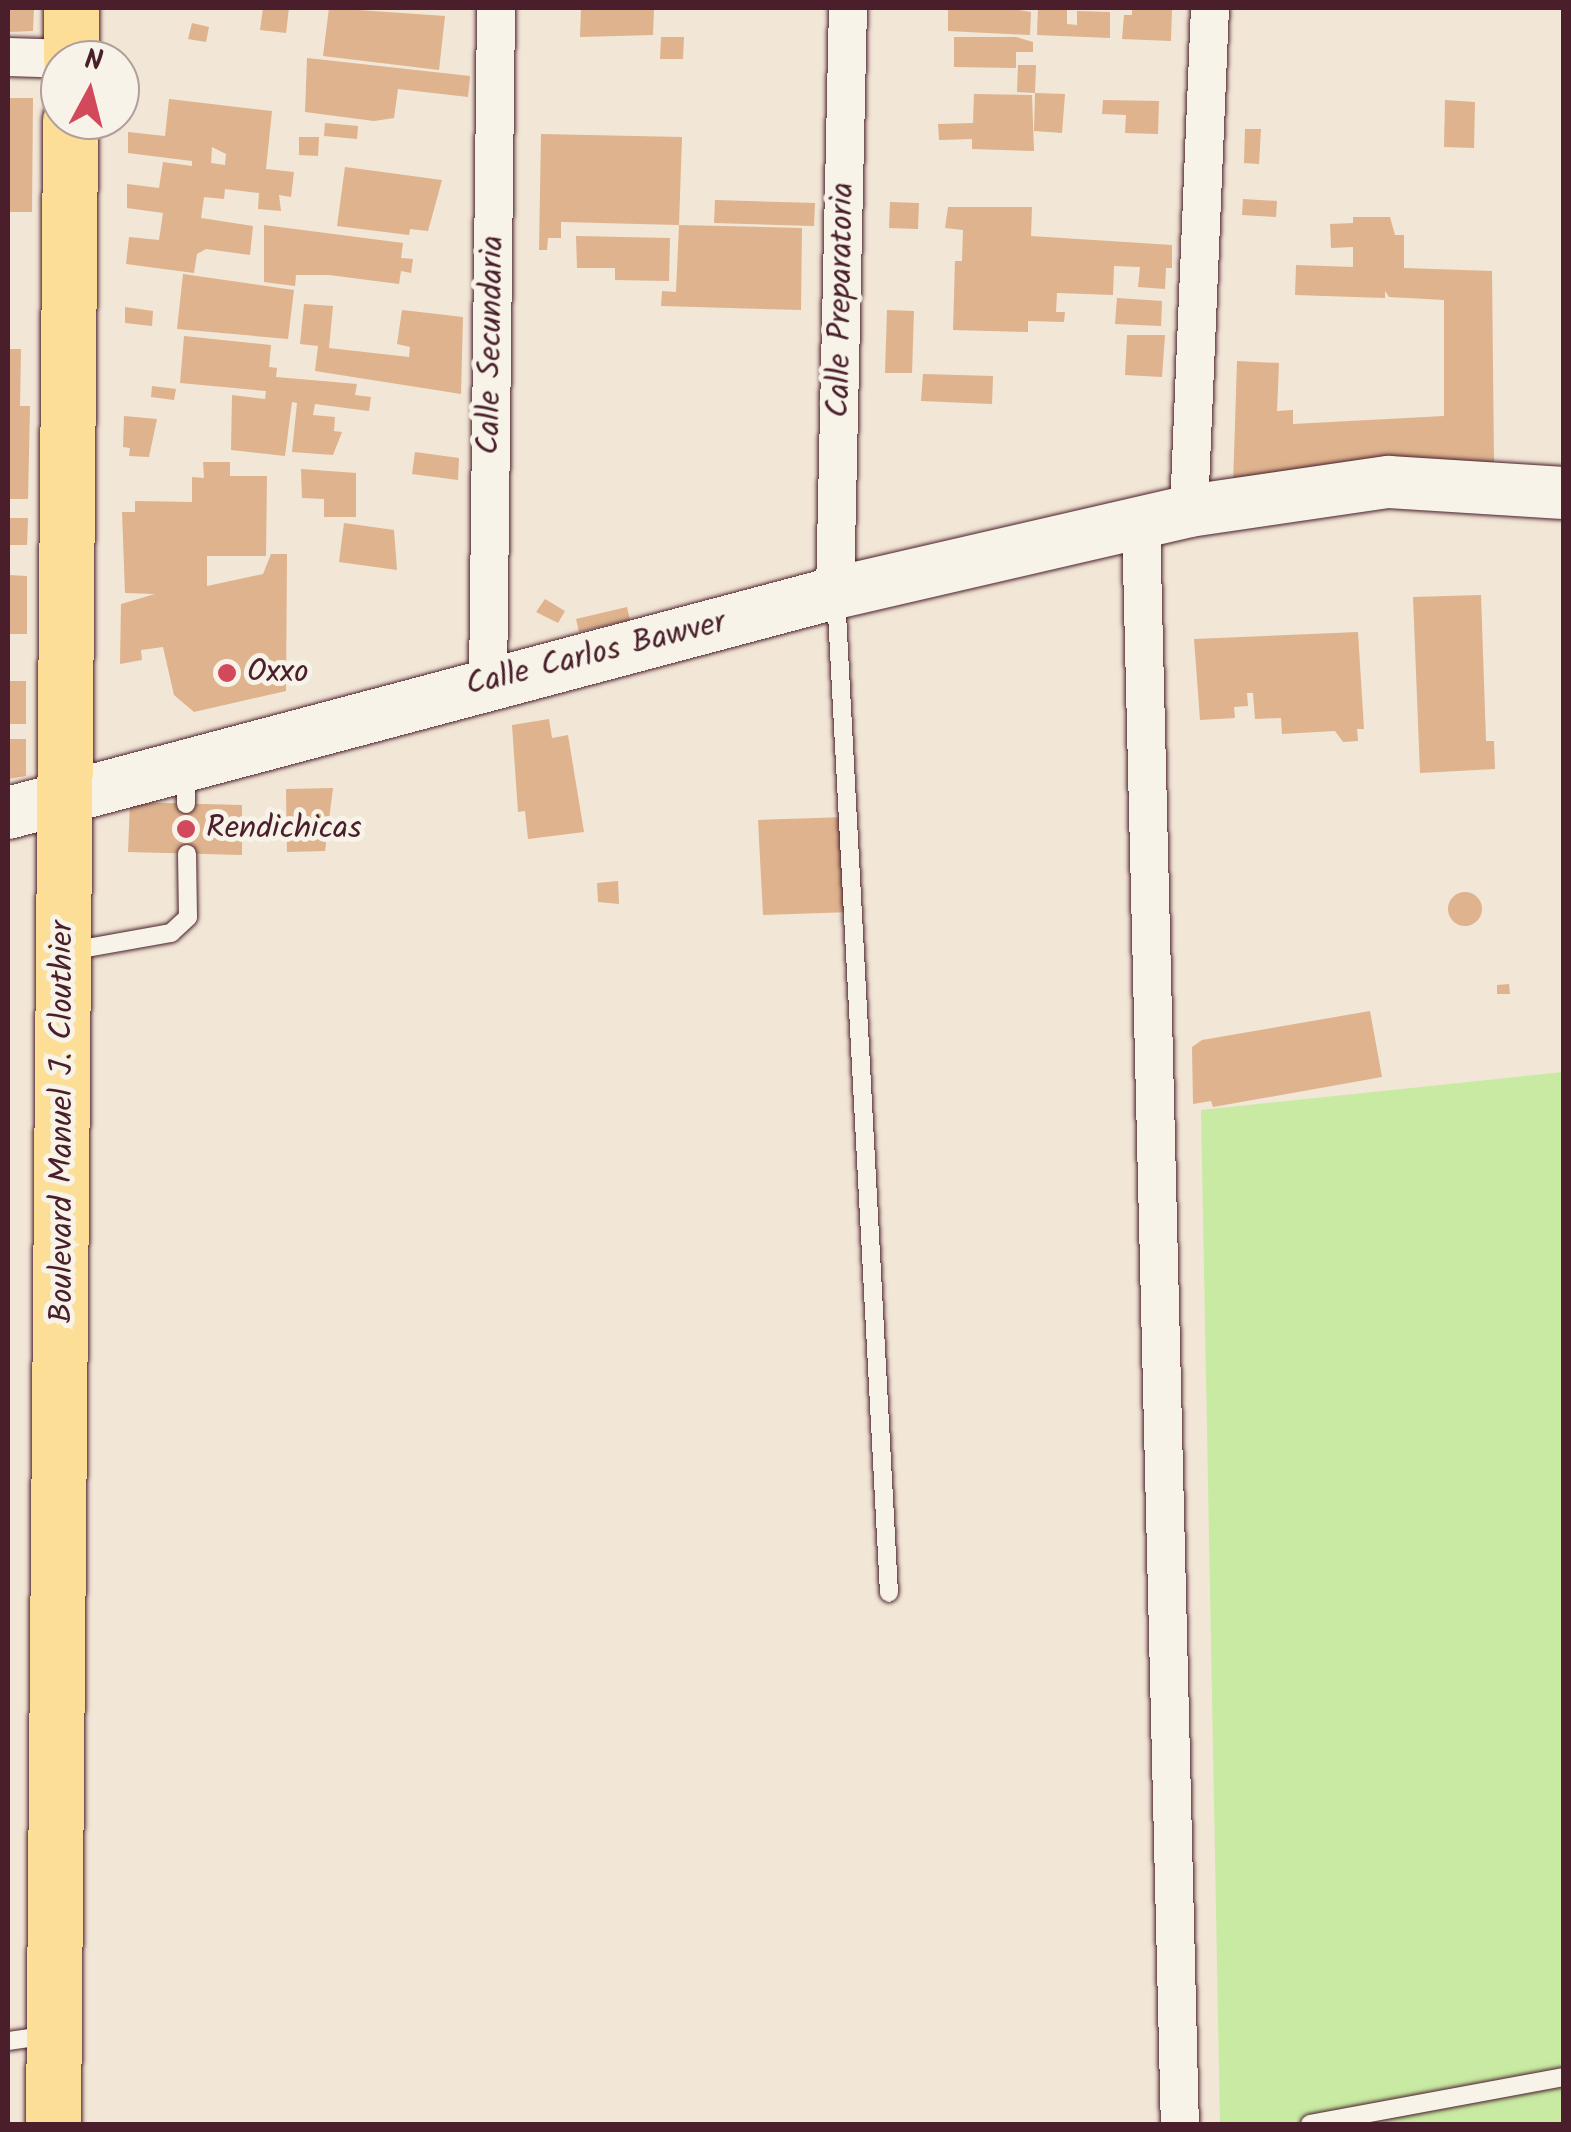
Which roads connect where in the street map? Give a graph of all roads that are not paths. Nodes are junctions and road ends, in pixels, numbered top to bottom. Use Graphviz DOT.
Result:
graph roads {
  1 [pos="72,8"];
  2 [pos="496,8"];
  3 [pos="848,8"];
  4 [pos="1210,8"];
  5 [pos="71,40"];
  6 [pos="8,57"];
  7 [pos="40,58"];
  8 [pos="70,140"];
  9 [pos="1564,494"];
  10 [pos="1165,516"];
  11 [pos="836,593"];
  12 [pos="488,682"];
  13 [pos="65,795"];
  14 [pos="8,814"];
  15 [pos="187,854"];
  16 [pos="64,952"];
  17 [pos="889,1594"];
  18 [pos="31,2038"];
  19 [pos="1564,2077"];
  20 [pos="53,2124"];
  21 [pos="1180,2124"];
  22 [pos="1310,2124"];
  1 -- 5 [label="main road"];
  2 -- 12 [label="street, Calle Secundaria"];
  3 -- 11 [label="street, Calle Preparatoria"];
  4 -- 10 [label="street"];
  6 -- 7 [label="street"];
  8 -- 13 [label="main road, Boulevard Manuel J. Clouthier"];
  9 -- 10 [label="street, Calle Carlos Bawver"];
  10 -- 11 [label="street, Calle Carlos Bawver"];
  10 -- 21 [label="street"];
  11 -- 12 [label="street, Calle Carlos Bawver"];
  11 -- 17 [label="lane"];
  12 -- 13 [label="street, Calle Carlos Bawver"];
  13 -- 14 [label="street, Calle Carlos Bawver"];
  13 -- 16 [label="main road, Boulevard Manuel J. Clouthier"];
  15 -- 16 [label="lane"];
  16 -- 18 [label="main road, Boulevard Manuel J. Clouthier"];
  18 -- 20 [label="main road, Boulevard Manuel J. Clouthier"];
  19 -- 22 [label="lane"];
}
